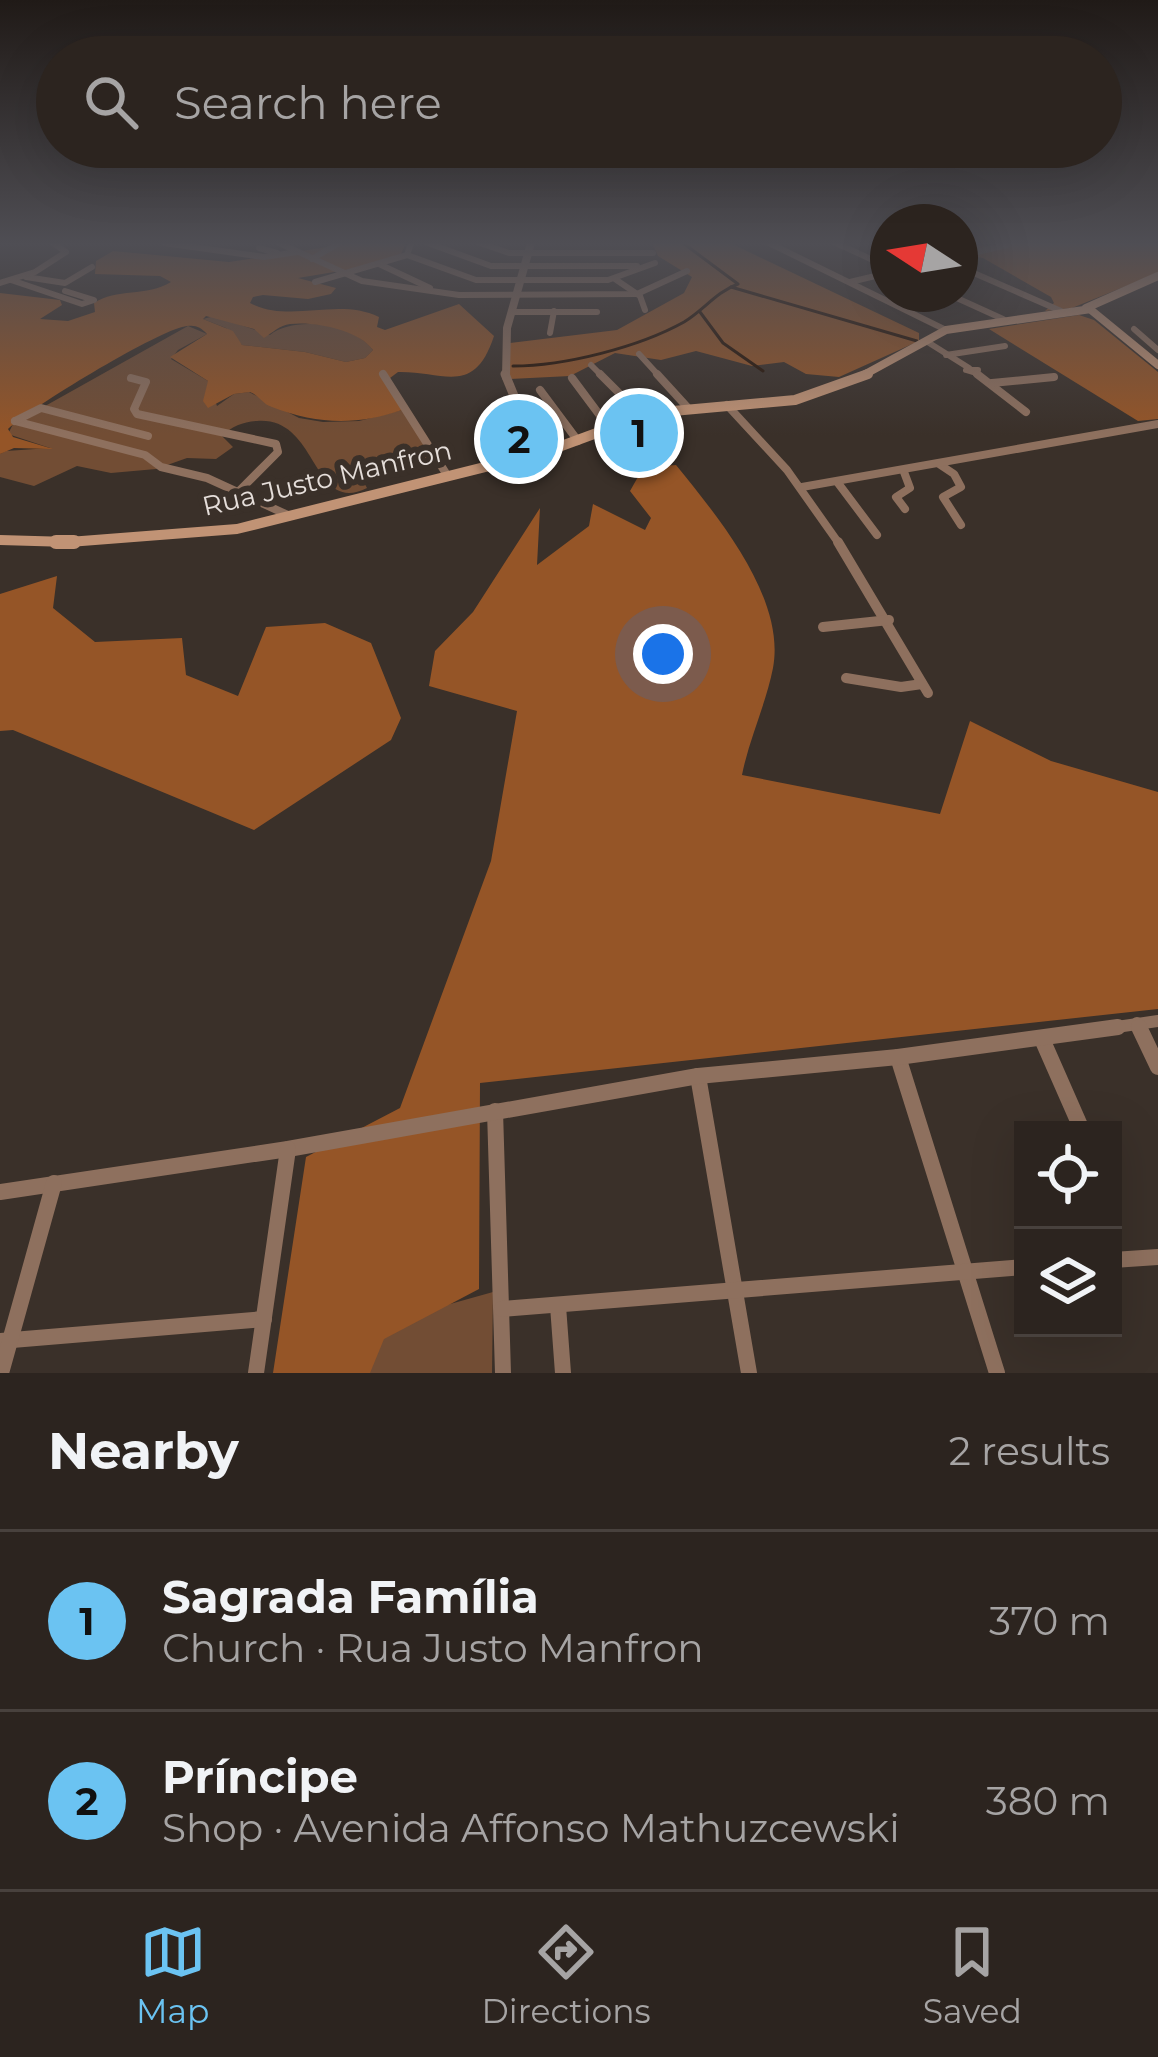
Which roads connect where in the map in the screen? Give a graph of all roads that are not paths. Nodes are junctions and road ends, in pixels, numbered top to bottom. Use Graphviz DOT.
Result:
graph roads {
  1 [pos="514,307"];
  2 [pos="598,307"];
  3 [pos="644,307"];
  4 [pos="899,307"];
  5 [pos="978,307"];
  6 [pos="1056,307"];
  7 [pos="1089,308"];
  8 [pos="645,310"];
  9 [pos="554,311"];
  10 [pos="1065,311"];
  11 [pos="512,312"];
  12 [pos="597,312"];
  13 [pos="1004,319"];
  14 [pos="1134,329"];
  15 [pos="595,330"];
  16 [pos="946,330"];
  17 [pos="550,333"];
  18 [pos="925,342"];
  19 [pos="1005,346"];
  20 [pos="1158,350"];
  21 [pos="639,354"];
  22 [pos="948,354"];
  23 [pos="591,365"];
  24 [pos="1158,365"];
  25 [pos="383,374"];
  26 [pos="1054,377"];
  27 [pos="131,378"];
  28 [pos="572,378"];
  29 [pos="994,386"];
  30 [pos="540,390"];
  31 [pos="728,405"];
  32 [pos="688,408"];
  33 [pos="1026,412"];
  34 [pos="642,416"];
  35 [pos="1158,424"];
  36 [pos="610,429"];
  37 [pos="578,441"];
  38 [pos="127,450"];
  39 [pos="545,452"];
  40 [pos="939,464"];
  41 [pos="904,472"];
  42 [pos="447,475"];
  43 [pos="838,483"];
  44 [pos="802,487"];
  45 [pos="237,494"];
  46 [pos="905,509"];
  47 [pos="290,516"];
  48 [pos="962,525"];
  49 [pos="877,535"];
  50 [pos="0,540"];
  51 [pos="889,620"];
  52 [pos="823,627"];
  53 [pos="846,678"];
  54 [pos="1158,1021"];
  55 [pos="1137,1023"];
  56 [pos="1042,1039"];
  57 [pos="898,1058"];
  58 [pos="1158,1066"];
  59 [pos="698,1076"];
  60 [pos="495,1111"];
  61 [pos="1078,1121"];
  62 [pos="288,1149"];
  63 [pos="54,1184"];
  64 [pos="0,1192"];
  65 [pos="1158,1257"];
  66 [pos="1122,1259"];
  67 [pos="1014,1268"];
  68 [pos="967,1271"];
  69 [pos="734,1287"];
  70 [pos="558,1306"];
  71 [pos="502,1309"];
  72 [pos="264,1318"];
  73 [pos="5,1340"];
  74 [pos="1,1373"];
  75 [pos="256,1373"];
  76 [pos="502,1373"];
  77 [pos="563,1373"];
  78 [pos="749,1373"];
  79 [pos="998,1373"];
  1 -- 11 [label="street"];
  2 -- 12 [label="street"];
  3 -- 8 [label="street"];
  4 -- 16 [label="street"];
  5 -- 13 [label="street"];
  6 -- 10 [label="street"];
  7 -- 10 [label="main road, Rua Justo Manfron"];
  7 -- 24 [label="main road"];
  9 -- 11 [label="street"];
  9 -- 12 [label="street"];
  9 -- 17 [label="street"];
  10 -- 13 [label="main road, Rua Justo Manfron"];
  11 -- 39 [label="street"];
  12 -- 15 [label="street"];
  13 -- 16 [label="main road, Rua Justo Manfron"];
  14 -- 20 [label="street"];
  16 -- 18 [label="main road, Rua Justo Manfron"];
  18 -- 22 [label="street"];
  18 -- 22 [label="street"];
  18 -- 31 [label="main road, Rua Justo Manfron"];
  19 -- 22 [label="street"];
  21 -- 32 [label="street"];
  22 -- 29 [label="street"];
  23 -- 34 [label="street"];
  25 -- 42 [label="street"];
  26 -- 29 [label="street"];
  27 -- 45 [label="street"];
  28 -- 36 [label="street"];
  29 -- 33 [label="street"];
  30 -- 37 [label="street"];
  31 -- 32 [label="main road, Rua Justo Manfron"];
  31 -- 44 [label="street"];
  32 -- 34 [label="main road, Rua Justo Manfron"];
  34 -- 36 [label="main road, Rua Justo Manfron"];
  35 -- 40 [label="street"];
  36 -- 37 [label="main road, Rua Justo Manfron"];
  37 -- 39 [label="main road, Rua Justo Manfron"];
  38 -- 38 [label="street"];
  38 -- 45 [label="street"];
  39 -- 42 [label="main road, Rua Justo Manfron"];
  40 -- 41 [label="street"];
  40 -- 48 [label="street"];
  41 -- 43 [label="street"];
  41 -- 46 [label="street"];
  42 -- 47 [label="main road, Rua Justo Manfron"];
  43 -- 44 [label="street"];
  43 -- 49 [label="street"];
  44 -- 51 [label="street"];
  45 -- 47 [label="street"];
  47 -- 50 [label="main road, Rua Justo Manfron"];
  51 -- 52 [label="street"];
  51 -- 53 [label="street"];
  54 -- 55 [label="street"];
  55 -- 56 [label="street"];
  55 -- 58 [label="street"];
  56 -- 57 [label="street"];
  56 -- 61 [label="street"];
  57 -- 59 [label="street"];
  57 -- 68 [label="street"];
  59 -- 60 [label="street"];
  59 -- 69 [label="street"];
  60 -- 62 [label="street"];
  60 -- 71 [label="street"];
  62 -- 63 [label="street"];
  62 -- 72 [label="street"];
  63 -- 64 [label="street"];
  63 -- 73 [label="street"];
  65 -- 66 [label="street"];
  67 -- 68 [label="street"];
  68 -- 69 [label="street"];
  68 -- 79 [label="street"];
  69 -- 70 [label="street"];
  69 -- 78 [label="street"];
  70 -- 71 [label="street"];
  70 -- 77 [label="street"];
  71 -- 76 [label="street"];
  72 -- 73 [label="street"];
  72 -- 75 [label="street"];
  73 -- 74 [label="street"];
}
